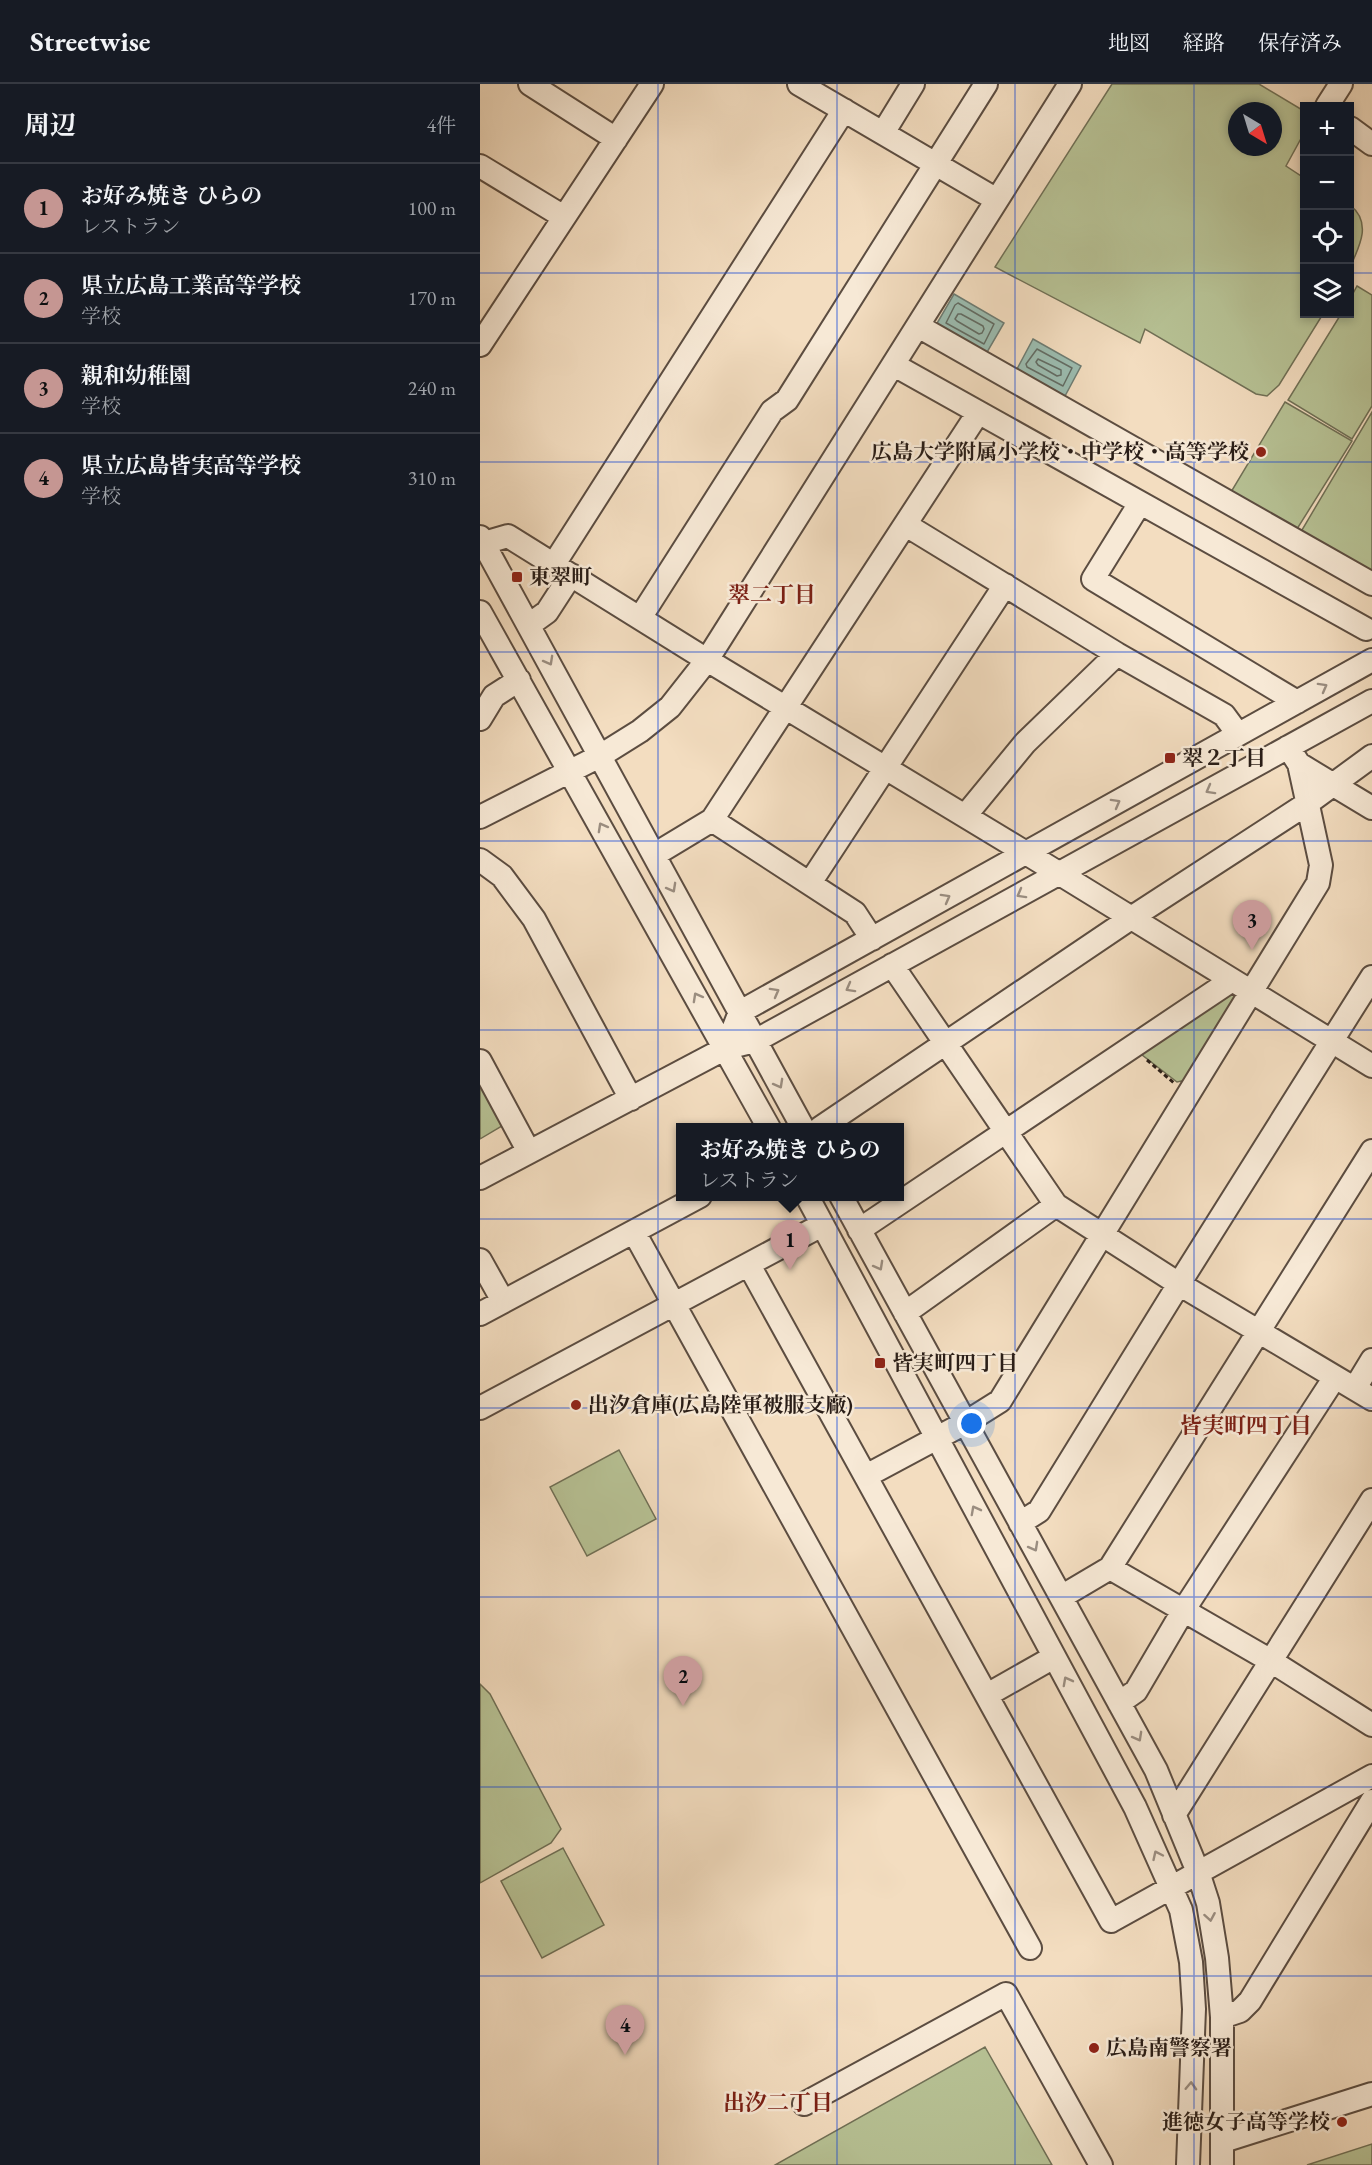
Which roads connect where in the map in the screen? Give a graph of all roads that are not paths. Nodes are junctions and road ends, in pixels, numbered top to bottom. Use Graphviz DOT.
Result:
graph roads {
  1 [pos="530,84"];
  2 [pos="652,84"];
  3 [pos="799,84"];
  4 [pos="913,84"];
  5 [pos="986,84"];
  6 [pos="1070,84"];
  7 [pos="1341,84"];
  8 [pos="1330,102"];
  9 [pos="844,110"];
  10 [pos="1354,131"];
  11 [pos="883,133"];
  12 [pos="616,139"];
  13 [pos="1372,144"];
  14 [pos="936,164"];
  15 [pos="480,166"];
  16 [pos="997,200"];
  17 [pos="564,217"];
  18 [pos="918,326"];
  19 [pos="482,334"];
  20 [pos="894,365"];
  21 [pos="978,412"];
  22 [pos="1140,503"];
  23 [pos="906,525"];
  24 [pos="482,540"];
  25 [pos="562,570"];
  26 [pos="1372,584"];
  27 [pos="1005,585"];
  28 [pos="480,612"];
  29 [pos="640,618"];
  30 [pos="1369,624"];
  31 [pos="529,625"];
  32 [pos="1117,654"];
  33 [pos="707,660"];
  34 [pos="1369,661"];
  35 [pos="519,681"];
  36 [pos="1372,701"];
  37 [pos="1297,702"];
  38 [pos="785,707"];
  39 [pos="480,719"];
  40 [pos="1238,734"];
  41 [pos="1293,755"];
  42 [pos="600,756"];
  43 [pos="1372,756"];
  44 [pos="886,768"];
  45 [pos="569,770"];
  46 [pos="1333,784"];
  47 [pos="1308,803"];
  48 [pos="1372,808"];
  49 [pos="965,816"];
  50 [pos="480,817"];
  51 [pos="712,820"];
  52 [pos="1026,853"];
  53 [pos="654,855"];
  54 [pos="480,860"];
  55 [pos="1058,874"];
  56 [pos="810,884"];
  57 [pos="1131,918"];
  58 [pos="872,939"];
  59 [pos="892,965"];
  60 [pos="1372,977"];
  61 [pos="1241,986"];
  62 [pos="740,1012"];
  63 [pos="755,1041"];
  64 [pos="1333,1041"];
  65 [pos="945,1043"];
  66 [pos="726,1048"];
  67 [pos="480,1061"];
  68 [pos="1372,1066"];
  69 [pos="631,1099"];
  70 [pos="766,1123"];
  71 [pos="799,1123"];
  72 [pos="827,1123"];
  73 [pos="1006,1132"];
  74 [pos="1372,1151"];
  75 [pos="529,1152"];
  76 [pos="480,1178"];
  77 [pos="904,1200"];
  78 [pos="692,1201"];
  79 [pos="809,1201"];
  80 [pos="843,1201"];
  81 [pos="902,1201"];
  82 [pos="1056,1205"];
  83 [pos="822,1225"];
  84 [pos="859,1230"];
  85 [pos="634,1232"];
  86 [pos="1102,1236"];
  87 [pos="480,1260"];
  88 [pos="749,1265"];
  89 [pos="1179,1284"];
  90 [pos="503,1301"];
  91 [pos="675,1304"];
  92 [pos="905,1313"];
  93 [pos="480,1314"];
  94 [pos="1259,1332"];
  95 [pos="1372,1360"];
  96 [pos="1335,1377"];
  97 [pos="1363,1394"];
  98 [pos="480,1408"];
  99 [pos="965,1423"];
  100 [pos="936,1438"];
  101 [pos="866,1476"];
  102 [pos="1372,1500"];
  103 [pos="1020,1523"];
  104 [pos="1110,1568"];
  105 [pos="1062,1597"];
  106 [pos="1183,1611"];
  107 [pos="1054,1657"];
  108 [pos="1271,1661"];
  109 [pos="987,1695"];
  110 [pos="1119,1703"];
  111 [pos="1372,1724"];
  112 [pos="1372,1776"];
  113 [pos="1372,1802"];
  114 [pos="1174,1815"];
  115 [pos="1198,1872"];
  116 [pos="1171,1886"];
  117 [pos="1030,1948"];
  118 [pos="1222,2018"];
  119 [pos="1372,2094"];
  120 [pos="804,2104"];
  121 [pos="1223,2141"];
  122 [pos="1101,2165"];
  123 [pos="1188,2165"];
  124 [pos="1222,2165"];
  1 -- 12 [label="street"];
  2 -- 12 [label="street"];
  3 -- 9 [label="street"];
  4 -- 11 [label="street"];
  5 -- 14 [label="street"];
  6 -- 16 [label="street"];
  7 -- 8 [label="street"];
  9 -- 11 [label="street"];
  9 -- 25 [label="street"];
  10 -- 13 [label="street"];
  11 -- 14 [label="street"];
  12 -- 17 [label="street"];
  14 -- 16 [label="street"];
  14 -- 29 [label="street"];
  15 -- 17 [label="street"];
  16 -- 18 [label="street"];
  17 -- 19 [label="street"];
  18 -- 20 [label="street"];
  18 -- 26 [label="street"];
  20 -- 21 [label="street"];
  20 -- 33 [label="street"];
  21 -- 22 [label="street"];
  21 -- 23 [label="street"];
  22 -- 30 [label="street"];
  22 -- 37 [label="street"];
  23 -- 27 [label="street"];
  23 -- 38 [label="street"];
  24 -- 25 [label="street"];
  24 -- 31 [label="street"];
  25 -- 29 [label="street"];
  25 -- 31 [label="street"];
  27 -- 32 [label="street"];
  27 -- 44 [label="street"];
  28 -- 35 [label="street"];
  29 -- 33 [label="street"];
  30 -- 34 [label="street"];
  31 -- 42 [label="street, one-way"];
  32 -- 40 [label="street"];
  32 -- 49 [label="street"];
  33 -- 38 [label="street"];
  33 -- 42 [label="street"];
  37 -- 34 [label="street, one-way"];
  35 -- 39 [label="street"];
  35 -- 45 [label="street"];
  36 -- 41 [label="street"];
  37 -- 40 [label="street"];
  38 -- 44 [label="street"];
  38 -- 51 [label="street"];
  52 -- 40 [label="street, one-way"];
  41 -- 46 [label="street"];
  41 -- 47 [label="street"];
  41 -- 55 [label="street, one-way"];
  42 -- 45 [label="street"];
  42 -- 53 [label="street"];
  43 -- 46 [label="street"];
  44 -- 49 [label="street"];
  44 -- 56 [label="street"];
  45 -- 50 [label="street"];
  66 -- 45 [label="street, one-way"];
  46 -- 47 [label="street"];
  46 -- 48 [label="street"];
  47 -- 57 [label="street"];
  47 -- 61 [label="street"];
  49 -- 52 [label="street"];
  51 -- 53 [label="street"];
  51 -- 56 [label="street"];
  52 -- 55 [label="street"];
  58 -- 52 [label="street, one-way"];
  53 -- 62 [label="street, one-way"];
  54 -- 69 [label="street"];
  55 -- 57 [label="street"];
  55 -- 59 [label="street, one-way"];
  56 -- 58 [label="street"];
  57 -- 61 [label="street"];
  57 -- 65 [label="street"];
  62 -- 58 [label="street, one-way"];
  59 -- 63 [label="street, one-way"];
  59 -- 65 [label="street"];
  60 -- 64 [label="street"];
  61 -- 64 [label="street"];
  61 -- 73 [label="street"];
  61 -- 86 [label="street"];
  62 -- 63 [label="street"];
  62 -- 66 [label="street"];
  63 -- 66 [label="street"];
  63 -- 71 [label="street, one-way"];
  64 -- 68 [label="street"];
  64 -- 89 [label="street"];
  65 -- 72 [label="street"];
  65 -- 73 [label="street"];
  66 -- 69 [label="street"];
  66 -- 70 [label="street"];
  67 -- 75 [label="street"];
  69 -- 75 [label="street"];
  73 -- 77 [label="street"];
  73 -- 82 [label="street"];
  74 -- 94 [label="street"];
  75 -- 76 [label="street"];
  78 -- 85 [label="street"];
  79 -- 83 [label="street"];
  80 -- 84 [label="street"];
  81 -- 84 [label="street"];
  82 -- 86 [label="street"];
  82 -- 92 [label="street"];
  83 -- 88 [label="street"];
  83 -- 100 [label="street"];
  84 -- 92 [label="street, one-way"];
  85 -- 90 [label="street"];
  85 -- 91 [label="street"];
  86 -- 89 [label="street"];
  86 -- 99 [label="street"];
  87 -- 90 [label="street"];
  88 -- 91 [label="street"];
  88 -- 101 [label="street"];
  89 -- 94 [label="street"];
  89 -- 103 [label="street"];
  90 -- 93 [label="street"];
  91 -- 98 [label="street"];
  91 -- 117 [label="street"];
  92 -- 99 [label="street"];
  94 -- 96 [label="street"];
  94 -- 104 [label="street"];
  95 -- 97 [label="street"];
  96 -- 97 [label="street"];
  96 -- 106 [label="street"];
  99 -- 100 [label="street"];
  99 -- 103 [label="street"];
  100 -- 101 [label="street"];
  107 -- 100 [label="street, one-way"];
  101 -- 109 [label="street"];
  102 -- 108 [label="street"];
  103 -- 105 [label="street, one-way"];
  104 -- 105 [label="street"];
  104 -- 106 [label="street"];
  105 -- 110 [label="street"];
  106 -- 108 [label="street"];
  106 -- 110 [label="street"];
  107 -- 109 [label="street"];
  116 -- 107 [label="street, one-way"];
  108 -- 111 [label="street"];
  108 -- 114 [label="street"];
  109 -- 116 [label="street"];
  110 -- 114 [label="street, one-way"];
  112 -- 115 [label="street"];
  113 -- 118 [label="street"];
  114 -- 115 [label="street"];
  115 -- 116 [label="street"];
  115 -- 118 [label="street, one-way"];
  123 -- 116 [label="street, one-way"];
  118 -- 121 [label="street"];
  119 -- 121 [label="street"];
  120 -- 122 [label="street"];
  121 -- 124 [label="street"];
}
